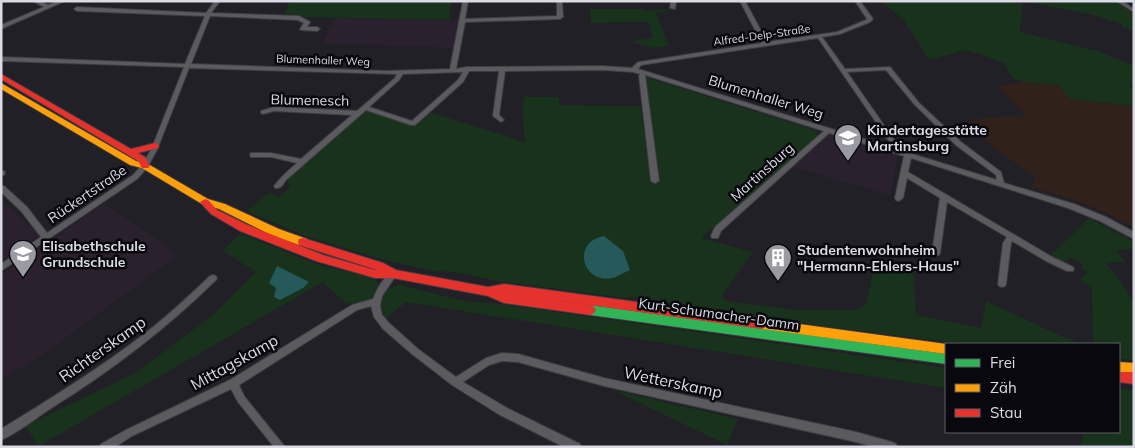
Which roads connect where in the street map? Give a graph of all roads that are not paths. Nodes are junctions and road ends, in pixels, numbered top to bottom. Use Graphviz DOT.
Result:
graph roads {
  1 [pos="35,1"];
  2 [pos="62,1"];
  3 [pos="218,1"];
  4 [pos="466,1"];
  5 [pos="559,1"];
  6 [pos="674,1"];
  7 [pos="742,1"];
  8 [pos="857,1"];
  9 [pos="1118,1"];
  10 [pos="48,7"];
  11 [pos="672,8"];
  12 [pos="77,9"];
  13 [pos="1134,12"];
  14 [pos="208,14"];
  15 [pos="462,21"];
  16 [pos="1,27"];
  17 [pos="317,30"];
  18 [pos="819,36"];
  19 [pos="765,44"];
  20 [pos="1,59"];
  21 [pos="186,66"];
  22 [pos="467,69"];
  23 [pos="502,69"];
  24 [pos="453,70"];
  25 [pos="634,70"];
  26 [pos="843,70"];
  27 [pos="401,73"];
  28 [pos="644,73"];
  29 [pos="1,76"];
  30 [pos="1,85"];
  31 [pos="364,108"];
  32 [pos="263,112"];
  33 [pos="357,114"];
  34 [pos="500,120"];
  35 [pos="829,130"];
  36 [pos="155,146"];
  37 [pos="893,150"];
  38 [pos="130,152"];
  39 [pos="253,155"];
  40 [pos="908,155"];
  41 [pos="302,162"];
  42 [pos="145,166"];
  43 [pos="904,173"];
  44 [pos="655,181"];
  45 [pos="1001,184"];
  46 [pos="278,186"];
  47 [pos="1,188"];
  48 [pos="899,198"];
  49 [pos="944,198"];
  50 [pos="715,236"];
  51 [pos="1134,236"];
  52 [pos="46,237"];
  53 [pos="1011,237"];
  54 [pos="936,253"];
  55 [pos="1,268"];
  56 [pos="1070,269"];
  57 [pos="393,274"];
  58 [pos="212,278"];
  59 [pos="1002,284"];
  60 [pos="489,292"];
  61 [pos="375,302"];
  62 [pos="945,349"];
  63 [pos="945,359"];
  64 [pos="1120,366"];
  65 [pos="1134,368"];
  66 [pos="1120,377"];
  67 [pos="1134,378"];
  68 [pos="233,382"];
  69 [pos="455,382"];
  70 [pos="1,435"];
  71 [pos="563,444"];
  72 [pos="105,447"];
  73 [pos="280,447"];
  74 [pos="576,447"];
  75 [pos="892,447"];
  1 -- 10 [label="street"];
  2 -- 10 [label="street"];
  3 -- 14 [label="street, Rückertstraße"];
  4 -- 15 [label="street"];
  5 -- 15 [label="street"];
  6 -- 11 [label="street"];
  7 -- 19 [label="street"];
  8 -- 18 [label="street, Alfred-Delp-Straße"];
  9 -- 13 [label="street"];
  10 -- 16 [label="street"];
  12 -- 14 [label="street"];
  14 -- 17 [label="street"];
  14 -- 21 [label="street, Rückertstraße"];
  15 -- 24 [label="street"];
  18 -- 19 [label="street, Alfred-Delp-Straße"];
  18 -- 26 [label="street"];
  19 -- 25 [label="street, Alfred-Delp-Straße"];
  20 -- 21 [label="street, Blumenhaller Weg"];
  21 -- 27 [label="street, Blumenhaller Weg"];
  21 -- 36 [label="street, Rückertstraße"];
  22 -- 23 [label="street, Blumenhaller Weg"];
  22 -- 24 [label="street, Blumenhaller Weg"];
  22 -- 31 [label="street"];
  23 -- 25 [label="street, Blumenhaller Weg"];
  23 -- 34 [label="street"];
  24 -- 27 [label="street, Blumenhaller Weg"];
  25 -- 28 [label="street, Blumenhaller Weg"];
  26 -- 37 [label="street"];
  26 -- 45 [label="street"];
  27 -- 31 [label="street, Blumenesch"];
  28 -- 35 [label="street, Blumenhaller Weg"];
  28 -- 44 [label="street"];
  29 -- 38 [label="main road, Kurt-Schumacher-Damm"];
  30 -- 42 [label="main road, Kurt-Schumacher-Damm"];
  31 -- 33 [label="street, Blumenesch"];
  32 -- 33 [label="street, Blumenesch"];
  33 -- 41 [label="street, Blumenesch"];
  35 -- 37 [label="street, Blumenhaller Weg"];
  35 -- 50 [label="street, Martinsburg"];
  36 -- 38 [label="main road"];
  36 -- 42 [label="street, Rückertstraße"];
  37 -- 40 [label="street, Blumenhaller Weg"];
  38 -- 42 [label="main road, Kurt-Schumacher-Damm"];
  39 -- 41 [label="street"];
  40 -- 43 [label="street"];
  40 -- 45 [label="street, Blumenhaller Weg"];
  41 -- 46 [label="street, Blumenesch"];
  42 -- 52 [label="street, Rückertstraße"];
  42 -- 57 [label="main road, Kurt-Schumacher-Damm"];
  43 -- 48 [label="street"];
  43 -- 49 [label="street"];
  45 -- 51 [label="street, Blumenhaller Weg"];
  47 -- 52 [label="street"];
  49 -- 53 [label="street"];
  49 -- 54 [label="street"];
  52 -- 55 [label="street, Rückertstraße"];
  53 -- 56 [label="street"];
  53 -- 59 [label="street"];
  57 -- 60 [label="main road, Kurt-Schumacher-Damm"];
  57 -- 61 [label="street"];
  58 -- 70 [label="street, Richterskamp"];
  60 -- 62 [label="main road, Kurt-Schumacher-Damm"];
  60 -- 63 [label="main road, Kurt-Schumacher-Damm"];
  61 -- 68 [label="street, Mittagskamp"];
  61 -- 69 [label="street"];
  64 -- 65 [label="main road"];
  66 -- 67 [label="main road"];
  68 -- 72 [label="street, Mittagskamp"];
  68 -- 73 [label="street"];
  69 -- 71 [label="street"];
  69 -- 75 [label="street, Wetterskamp"];
  71 -- 74 [label="street"];
}
